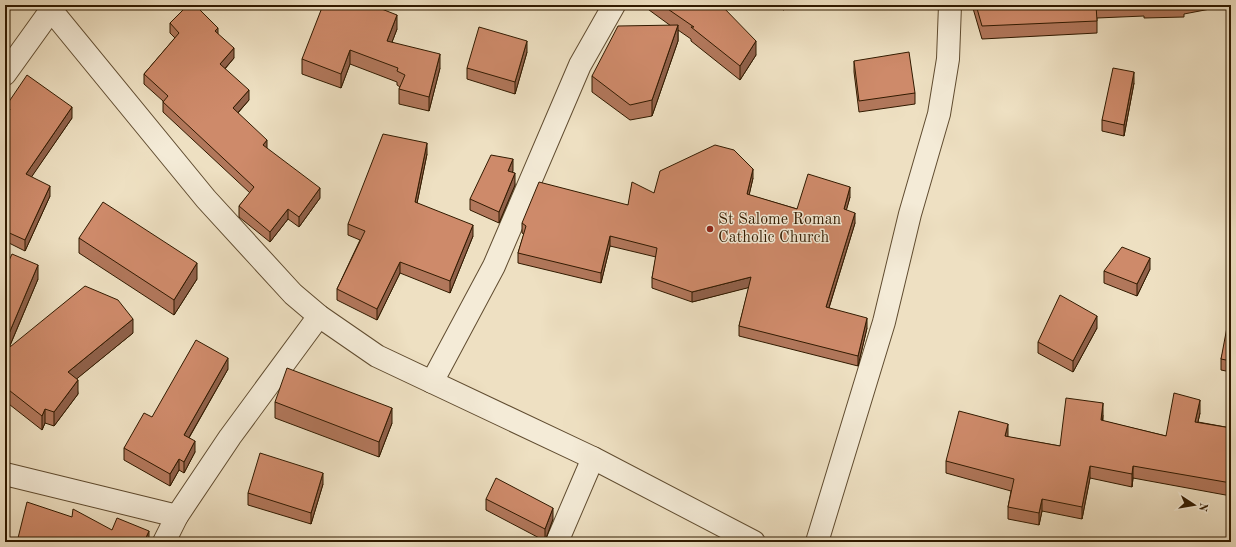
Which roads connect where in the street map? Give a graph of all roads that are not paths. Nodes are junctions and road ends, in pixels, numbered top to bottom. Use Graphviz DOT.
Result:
graph roads {
  1 [pos="614,5"];
  2 [pos="950,5"];
  3 [pos="49,8"];
  4 [pos="5,74"];
  5 [pos="318,316"];
  6 [pos="432,382"];
  7 [pos="593,458"];
  8 [pos="5,474"];
  9 [pos="177,516"];
  10 [pos="164,542"];
  11 [pos="557,542"];
  12 [pos="754,542"];
  13 [pos="817,542"];
  1 -- 6 [label="street"];
  2 -- 13 [label="street"];
  3 -- 4 [label="street"];
  3 -- 5 [label="street"];
  5 -- 6 [label="street"];
  5 -- 9 [label="street"];
  6 -- 7 [label="street"];
  7 -- 11 [label="street"];
  7 -- 12 [label="street"];
  8 -- 9 [label="street"];
  9 -- 10 [label="street"];
}
